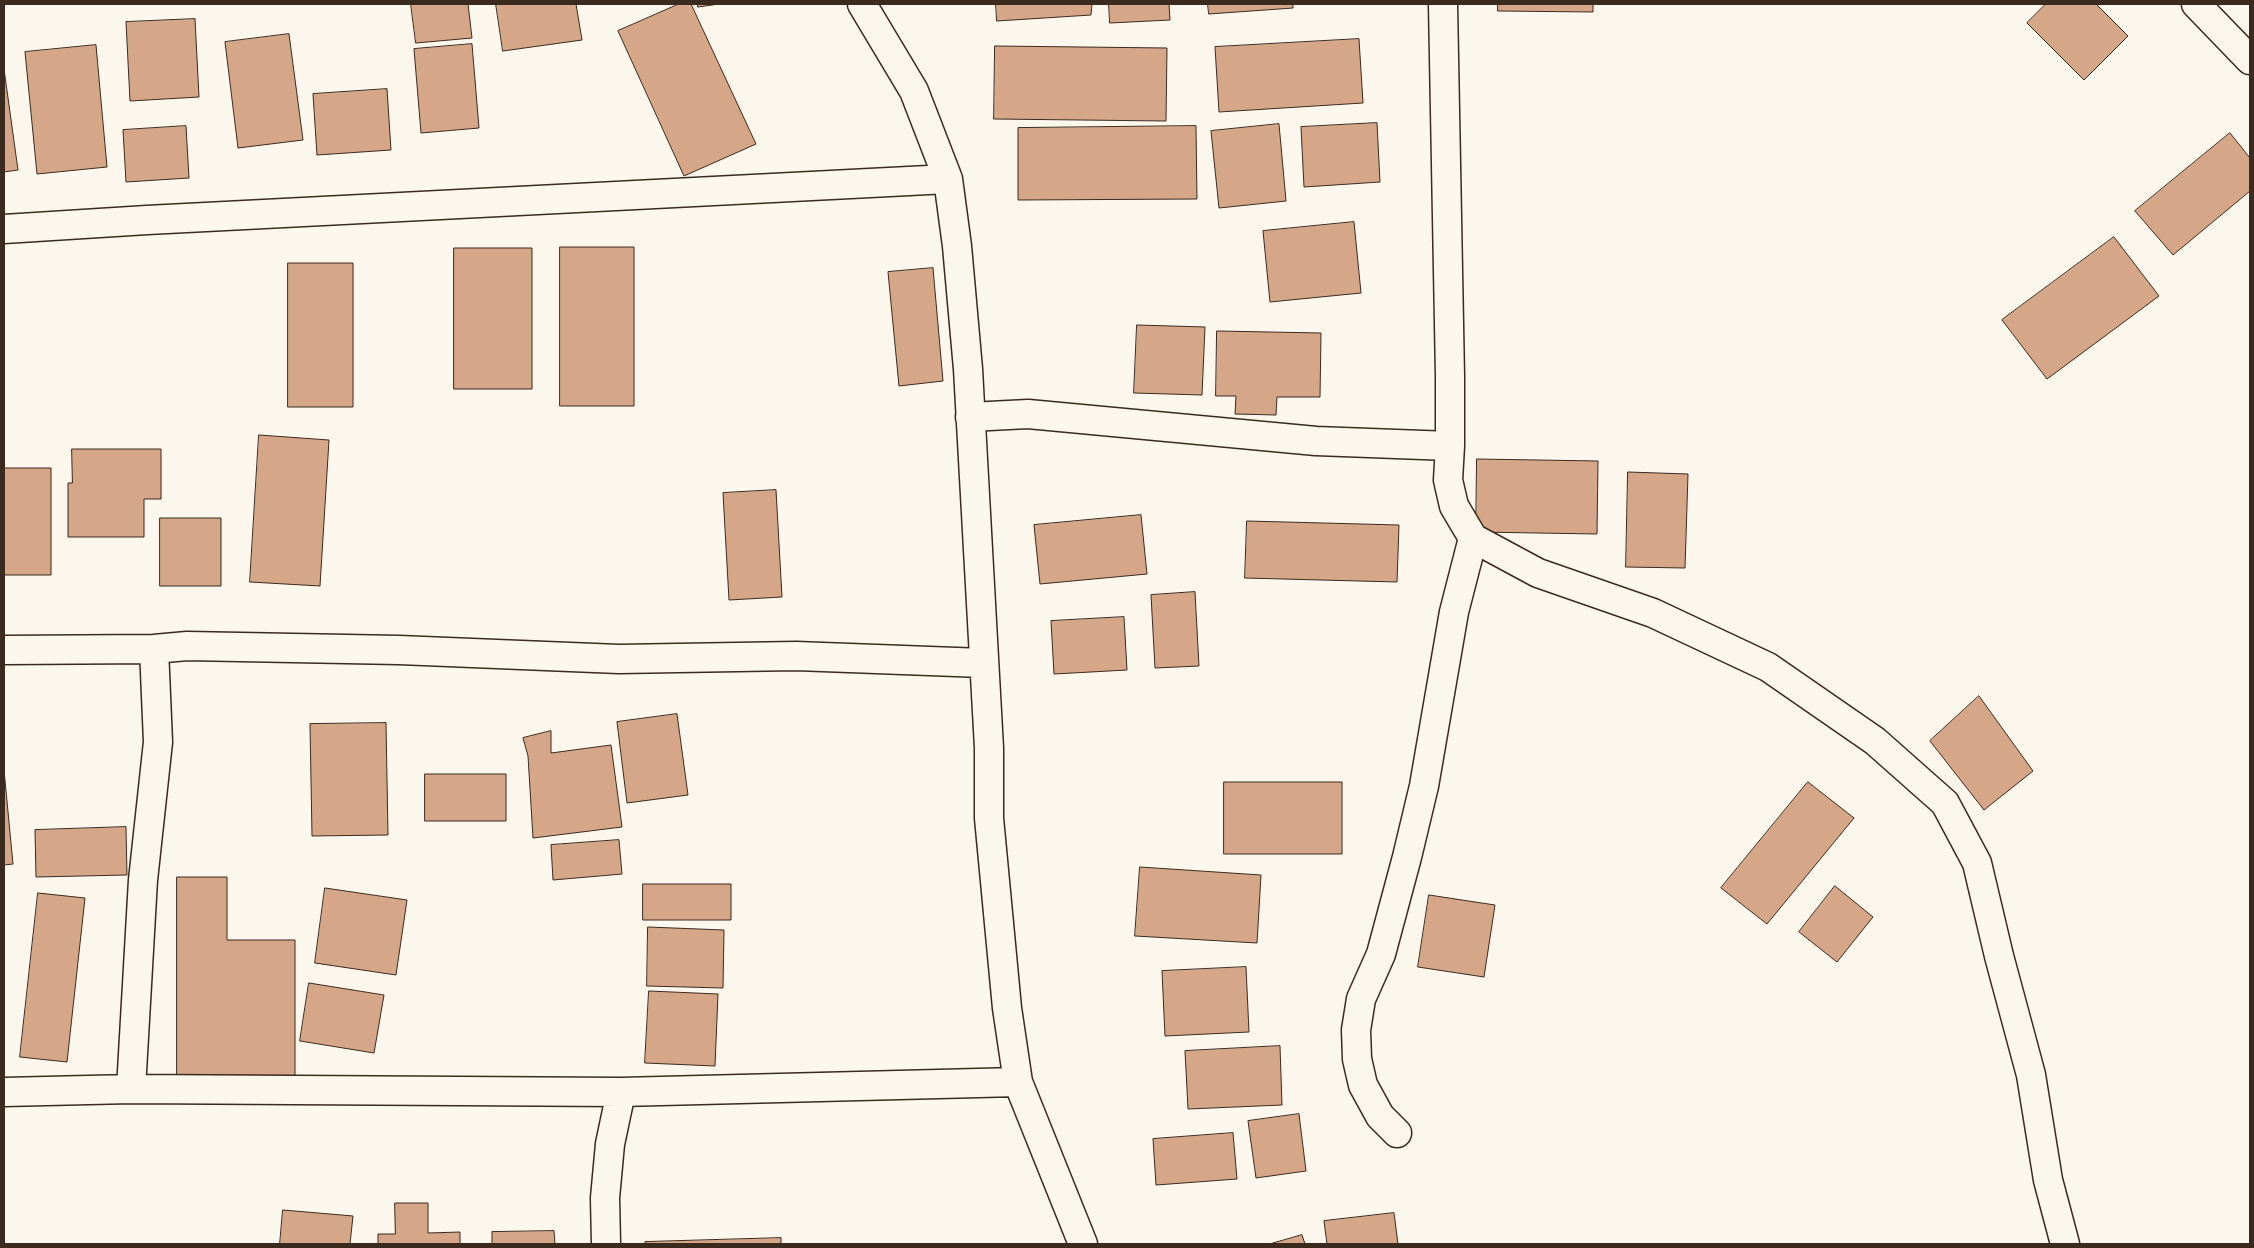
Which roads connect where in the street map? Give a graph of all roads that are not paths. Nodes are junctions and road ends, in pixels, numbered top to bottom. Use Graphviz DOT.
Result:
graph roads {
  1 [pos="862,4"];
  2 [pos="1443,4"];
  3 [pos="2196,4"];
  4 [pos="2250,60"];
  5 [pos="948,179"];
  6 [pos="4,229"];
  7 [pos="970,417"];
  8 [pos="1450,446"];
  9 [pos="1473,538"];
  10 [pos="154,649"];
  11 [pos="4,650"];
  12 [pos="983,663"];
  13 [pos="1018,1082"];
  14 [pos="131,1089"];
  15 [pos="4,1092"];
  16 [pos="621,1092"];
  17 [pos="1397,1133"];
  18 [pos="606,1244"];
  19 [pos="1083,1244"];
  20 [pos="2065,1244"];
  1 -- 5 [label="street"];
  2 -- 8 [label="street"];
  3 -- 4 [label="street"];
  5 -- 6 [label="street"];
  5 -- 7 [label="street"];
  7 -- 8 [label="street"];
  7 -- 12 [label="street"];
  8 -- 9 [label="street"];
  9 -- 17 [label="street"];
  9 -- 20 [label="street"];
  10 -- 11 [label="street"];
  10 -- 12 [label="street"];
  10 -- 14 [label="street"];
  12 -- 13 [label="street"];
  13 -- 16 [label="street"];
  13 -- 19 [label="street"];
  14 -- 15 [label="street"];
  14 -- 16 [label="street"];
  16 -- 18 [label="street"];
}
